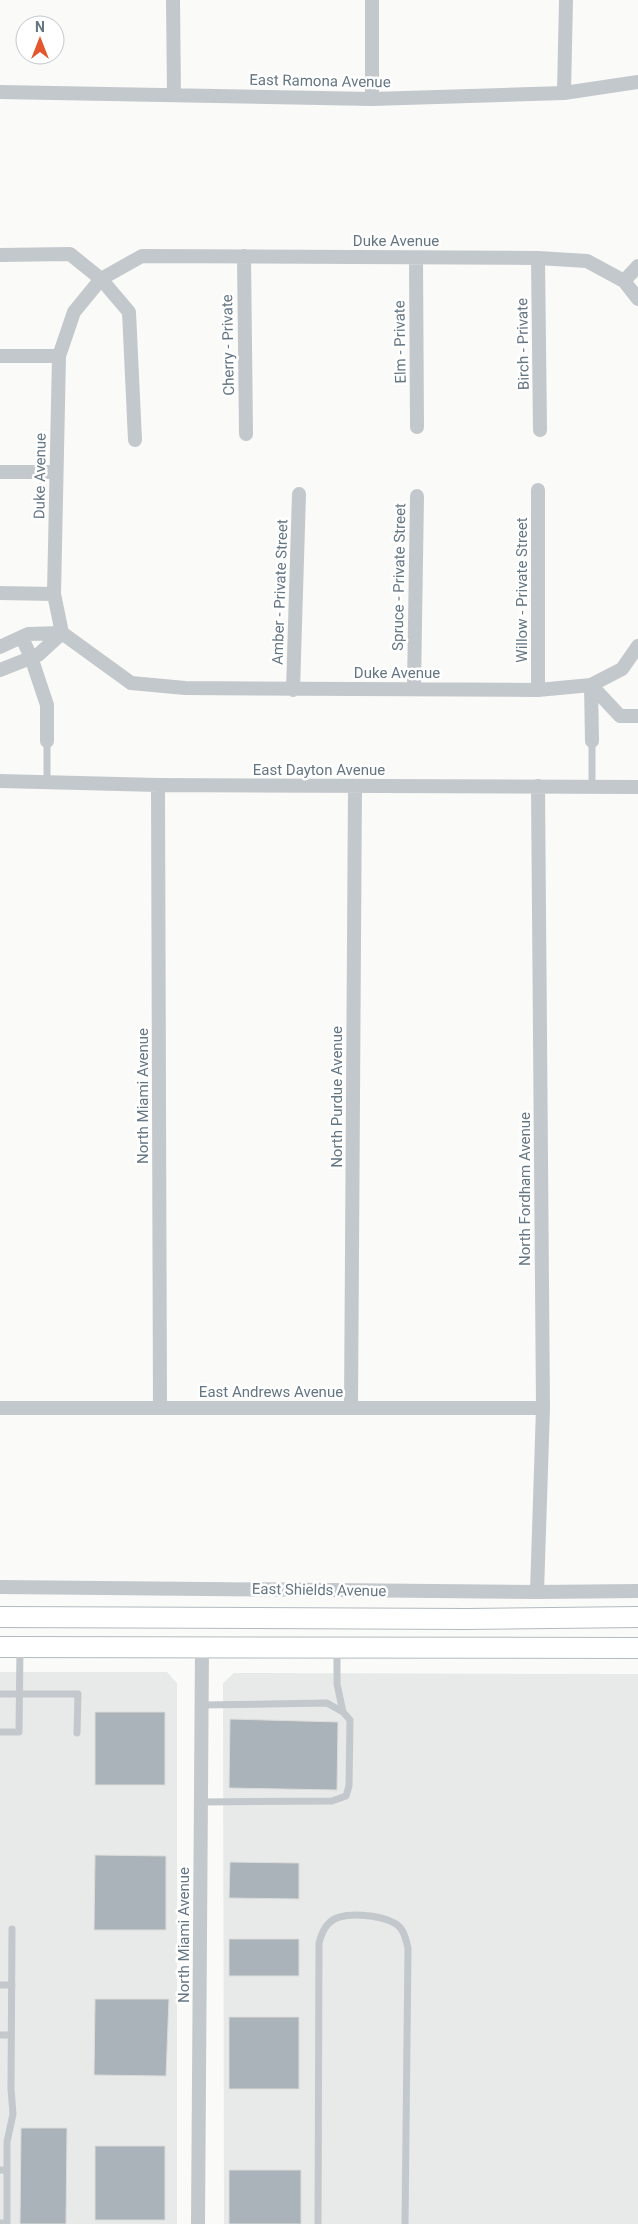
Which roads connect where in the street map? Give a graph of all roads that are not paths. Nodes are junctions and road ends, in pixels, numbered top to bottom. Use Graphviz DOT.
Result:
graph roads {
  1 [pos="173,0"];
  2 [pos="372,0"];
  3 [pos="566,0"];
  4 [pos="638,82"];
  5 [pos="0,92"];
  6 [pos="564,93"];
  7 [pos="174,95"];
  8 [pos="372,99"];
  9 [pos="0,255"];
  10 [pos="244,256"];
  11 [pos="416,258"];
  12 [pos="538,258"];
  13 [pos="638,266"];
  14 [pos="101,279"];
  15 [pos="624,281"];
  16 [pos="638,299"];
  17 [pos="0,356"];
  18 [pos="59,356"];
  19 [pos="417,426"];
  20 [pos="540,430"];
  21 [pos="246,434"];
  22 [pos="134,440"];
  23 [pos="0,472"];
  24 [pos="56,472"];
  25 [pos="538,490"];
  26 [pos="298,494"];
  27 [pos="417,496"];
  28 [pos="0,593"];
  29 [pos="54,594"];
  30 [pos="62,633"];
  31 [pos="22,638"];
  32 [pos="638,646"];
  33 [pos="0,647"];
  34 [pos="31,657"];
  35 [pos="0,670"];
  36 [pos="591,685"];
  37 [pos="414,688"];
  38 [pos="293,690"];
  39 [pos="538,690"];
  40 [pos="638,716"];
  41 [pos="47,741"];
  42 [pos="592,741"];
  43 [pos="0,781"];
  44 [pos="47,781"];
  45 [pos="158,785"];
  46 [pos="355,786"];
  47 [pos="538,786"];
  48 [pos="592,787"];
  49 [pos="638,788"];
  50 [pos="0,1408"];
  51 [pos="160,1408"];
  52 [pos="351,1408"];
  53 [pos="543,1408"];
  54 [pos="0,1587"];
  55 [pos="638,1591"];
  56 [pos="537,1592"];
  57 [pos="0,1617"];
  58 [pos="638,1617"];
  59 [pos="10,1647"];
  60 [pos="202,1647"];
  61 [pos="337,1648"];
  62 [pos="638,1648"];
  63 [pos="0,1694"];
  64 [pos="19,1694"];
  65 [pos="201,1705"];
  66 [pos="344,1712"];
  67 [pos="0,1732"];
  68 [pos="77,1733"];
  69 [pos="201,1802"];
  70 [pos="12,1929"];
  71 [pos="12,1985"];
  72 [pos="0,1986"];
  73 [pos="0,2035"];
  74 [pos="11,2035"];
  75 [pos="3,2170"];
  76 [pos="0,2223"];
  77 [pos="198,2224"];
  78 [pos="318,2224"];
  79 [pos="405,2224"];
  1 -- 7 [label="street"];
  2 -- 8 [label="street"];
  3 -- 6 [label="street"];
  4 -- 6 [label="street, East Ramona Avenue"];
  5 -- 7 [label="street, East Ramona Avenue"];
  6 -- 8 [label="street, East Ramona Avenue"];
  7 -- 8 [label="street, East Ramona Avenue"];
  9 -- 14 [label="street"];
  10 -- 11 [label="street, Duke Avenue"];
  10 -- 14 [label="street, Duke Avenue"];
  10 -- 21 [label="street, Cherry - Private"];
  11 -- 12 [label="street, Duke Avenue"];
  11 -- 19 [label="street, Elm - Private"];
  12 -- 15 [label="street, Duke Avenue"];
  12 -- 20 [label="street, Birch - Private"];
  13 -- 15 [label="street"];
  14 -- 18 [label="street, Duke Avenue"];
  14 -- 22 [label="street"];
  15 -- 16 [label="street, Duke Avenue"];
  17 -- 18 [label="street"];
  18 -- 24 [label="street, Duke Avenue"];
  23 -- 24 [label="street"];
  24 -- 29 [label="street, Duke Avenue"];
  25 -- 39 [label="street, Willow - Private Street"];
  26 -- 38 [label="street, Amber - Private Street"];
  27 -- 37 [label="street, Spruce - Private Street"];
  28 -- 29 [label="street"];
  29 -- 30 [label="street, Duke Avenue"];
  30 -- 31 [label="street"];
  30 -- 34 [label="street"];
  30 -- 38 [label="street, Duke Avenue"];
  31 -- 33 [label="street"];
  31 -- 34 [label="street"];
  32 -- 36 [label="street, Duke Avenue"];
  34 -- 35 [label="street"];
  34 -- 41 [label="street"];
  36 -- 39 [label="street, Duke Avenue"];
  36 -- 40 [label="street"];
  36 -- 42 [label="street"];
  37 -- 38 [label="street, Duke Avenue"];
  37 -- 39 [label="street, Duke Avenue"];
  41 -- 44 [label="lane"];
  42 -- 48 [label="lane"];
  43 -- 44 [label="street, East Dayton Avenue"];
  44 -- 45 [label="street, East Dayton Avenue"];
  45 -- 46 [label="street, East Dayton Avenue"];
  45 -- 51 [label="street, North Miami Avenue"];
  46 -- 47 [label="street, East Dayton Avenue"];
  46 -- 52 [label="street, North Purdue Avenue"];
  47 -- 48 [label="street, East Dayton Avenue"];
  47 -- 53 [label="street, North Fordham Avenue"];
  48 -- 49 [label="street, East Dayton Avenue"];
  50 -- 51 [label="street, East Andrews Avenue"];
  51 -- 52 [label="street, East Andrews Avenue"];
  52 -- 53 [label="street, East Andrews Avenue"];
  53 -- 56 [label="street, North Fordham Avenue"];
  54 -- 56 [label="street, East Shields Avenue"];
  55 -- 56 [label="street, East Shields Avenue"];
  57 -- 58 [label="main road, East Shields Avenue"];
  59 -- 60 [label="main road"];
  59 -- 64 [label="lane"];
  60 -- 61 [label="main road"];
  60 -- 65 [label="street, North Miami Avenue"];
  61 -- 62 [label="main road"];
  61 -- 66 [label="lane"];
  63 -- 64 [label="lane"];
  64 -- 67 [label="lane"];
  64 -- 68 [label="lane"];
  65 -- 66 [label="lane"];
  65 -- 69 [label="street, North Miami Avenue"];
  66 -- 69 [label="lane"];
  69 -- 77 [label="street, North Miami Avenue"];
  70 -- 71 [label="lane"];
  71 -- 72 [label="lane"];
  71 -- 74 [label="lane"];
  73 -- 74 [label="lane"];
  74 -- 75 [label="lane"];
  75 -- 76 [label="lane"];
  78 -- 79 [label="lane"];
}
